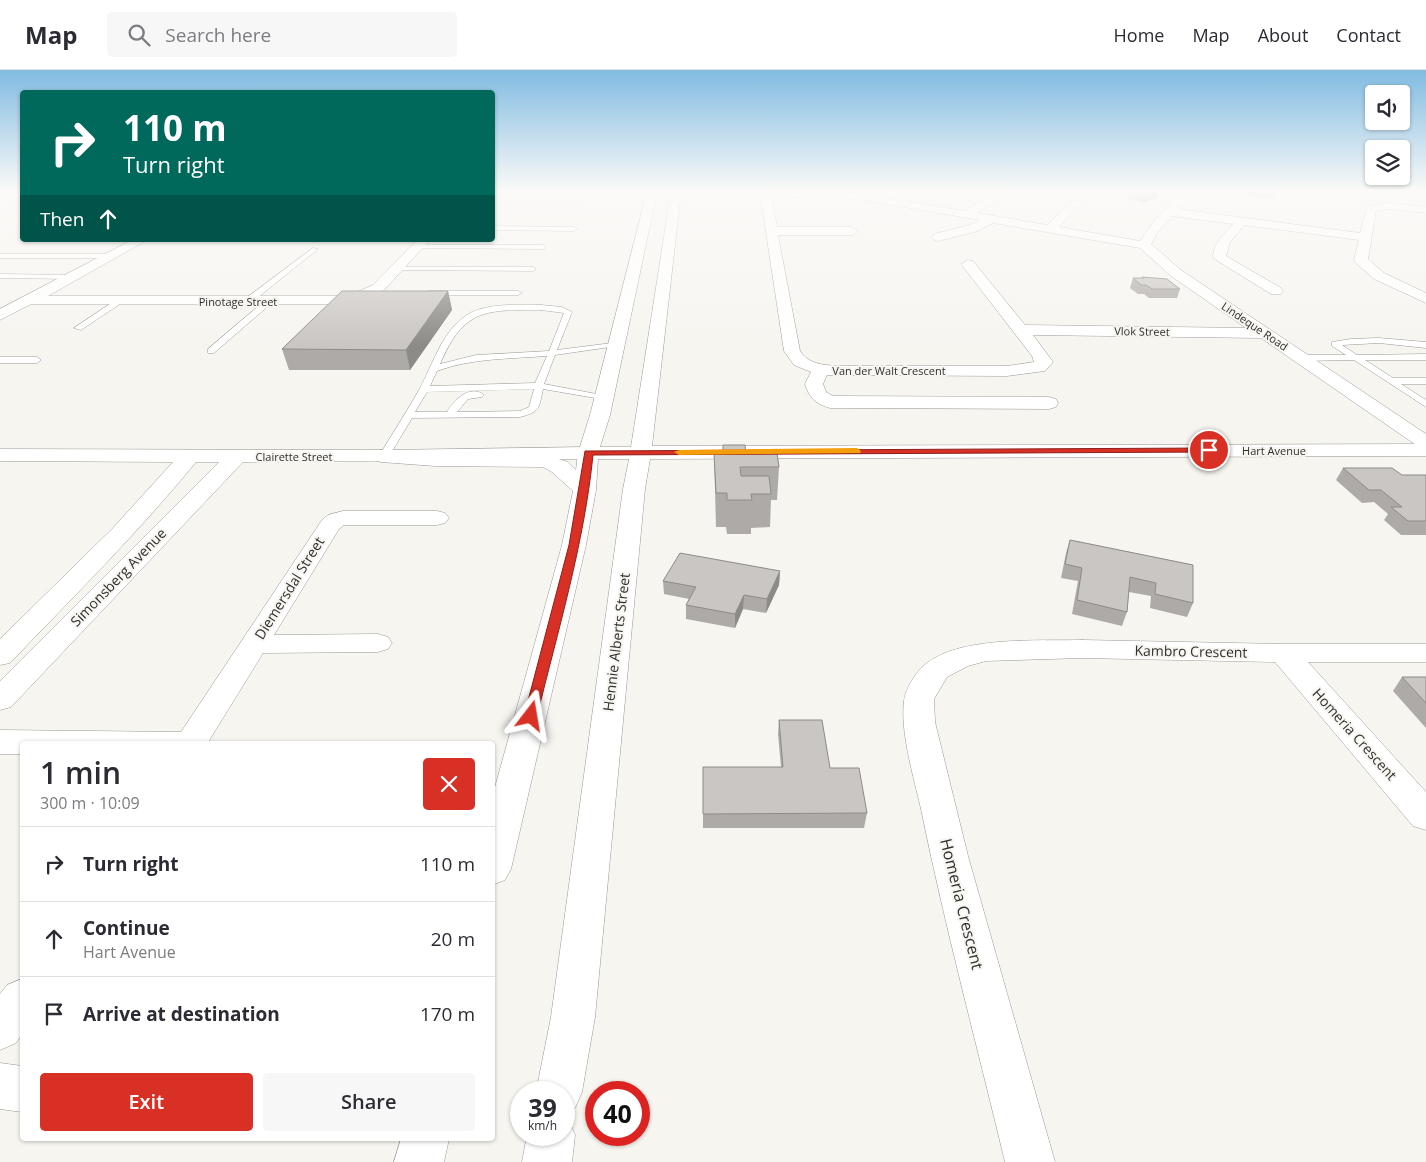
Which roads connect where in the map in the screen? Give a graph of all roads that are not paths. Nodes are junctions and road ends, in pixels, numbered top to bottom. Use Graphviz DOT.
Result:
graph roads {
  1 [pos="134,243"];
  2 [pos="640,243"];
  3 [pos="669,243"];
  4 [pos="774,243"];
  5 [pos="1134,243"];
  6 [pos="1223,243"];
  7 [pos="1364,243"];
  8 [pos="421,244"];
  9 [pos="1144,245"];
  10 [pos="543,247"];
  11 [pos="315,248"];
  12 [pos="0,256"];
  13 [pos="110,256"];
  14 [pos="968,264"];
  15 [pos="397,269"];
  16 [pos="533,269"];
  17 [pos="0,276"];
  18 [pos="73,277"];
  19 [pos="1276,291"];
  20 [pos="421,293"];
  21 [pos="518,293"];
  22 [pos="1426,299"];
  23 [pos="30,300"];
  24 [pos="122,300"];
  25 [pos="248,301"];
  26 [pos="270,301"];
  27 [pos="0,315"];
  28 [pos="78,328"];
  29 [pos="1021,330"];
  30 [pos="1264,332"];
  31 [pos="616,344"];
  32 [pos="1426,345"];
  33 [pos="211,351"];
  34 [pos="552,353"];
  35 [pos="1354,357"];
  36 [pos="1426,357"];
  37 [pos="1300,358"];
  38 [pos="0,360"];
  39 [pos="36,360"];
  40 [pos="433,370"];
  41 [pos="821,370"];
  42 [pos="1391,381"];
  43 [pos="1426,381"];
  44 [pos="424,389"];
  45 [pos="538,390"];
  46 [pos="604,398"];
  47 [pos="1424,402"];
  48 [pos="1050,403"];
  49 [pos="408,415"];
  50 [pos="450,415"];
  51 [pos="1426,443"];
  52 [pos="1426,450"];
  53 [pos="588,453"];
  54 [pos="641,453"];
  55 [pos="190,455"];
  56 [pos="0,456"];
  57 [pos="237,456"];
  58 [pos="383,456"];
  59 [pos="585,490"];
  60 [pos="436,518"];
  61 [pos="378,643"];
  62 [pos="254,644"];
  63 [pos="1283,653"];
  64 [pos="1426,653"];
  65 [pos="0,656"];
  66 [pos="958,659"];
  67 [pos="0,699"];
  68 [pos="192,741"];
  69 [pos="0,742"];
  70 [pos="20,742"];
  71 [pos="1426,816"];
  72 [pos="495,857"];
  73 [pos="20,1003"];
  74 [pos="0,1028"];
  75 [pos="561,1081"];
  76 [pos="0,1086"];
  77 [pos="20,1089"];
  78 [pos="424,1141"];
  79 [pos="550,1146"];
  80 [pos="419,1162"];
  81 [pos="547,1162"];
  82 [pos="1030,1162"];
  1 -- 13 [label="street"];
  2 -- 31 [label="street"];
  3 -- 54 [label="street, Hennie Alberts Street"];
  4 -- 41 [label="street, Van der Walt Crescent"];
  5 -- 9 [label="street, Van der Walt Crescent"];
  6 -- 19 [label="street"];
  7 -- 22 [label="street"];
  8 -- 10 [label="lane"];
  8 -- 15 [label="street, Pinotage Street"];
  9 -- 30 [label="street, Lindeque Road"];
  11 -- 25 [label="lane"];
  12 -- 13 [label="lane"];
  13 -- 18 [label="street"];
  14 -- 29 [label="street, Van der Walt Crescent"];
  15 -- 16 [label="lane"];
  15 -- 26 [label="street, Pinotage Street"];
  17 -- 18 [label="lane"];
  18 -- 23 [label="street"];
  20 -- 21 [label="lane"];
  23 -- 24 [label="street, Pinotage Street"];
  23 -- 27 [label="street"];
  24 -- 25 [label="street, Pinotage Street"];
  24 -- 28 [label="lane"];
  25 -- 26 [label="street, Pinotage Street"];
  26 -- 33 [label="lane"];
  29 -- 30 [label="street, Vlok Street"];
  29 -- 41 [label="street, Van der Walt Crescent"];
  30 -- 37 [label="street, Lindeque Road"];
  31 -- 34 [label="lane"];
  31 -- 46 [label="street"];
  32 -- 35 [label="lane"];
  34 -- 40 [label="lane"];
  34 -- 40 [label="lane"];
  34 -- 45 [label="lane"];
  35 -- 36 [label="lane"];
  35 -- 37 [label="lane"];
  35 -- 42 [label="lane"];
  37 -- 51 [label="street, Lindeque Road"];
  38 -- 39 [label="lane"];
  40 -- 44 [label="lane"];
  41 -- 48 [label="street"];
  42 -- 43 [label="lane"];
  42 -- 47 [label="lane"];
  44 -- 45 [label="lane"];
  44 -- 49 [label="lane"];
  45 -- 46 [label="lane"];
  45 -- 50 [label="lane"];
  45 -- 50 [label="lane"];
  46 -- 53 [label="street"];
  49 -- 50 [label="lane"];
  49 -- 58 [label="lane"];
  52 -- 54 [label="street, Hart Avenue"];
  53 -- 54 [label="street, Hart Avenue"];
  53 -- 58 [label="street, Clairette Street"];
  53 -- 59 [label="street"];
  54 -- 75 [label="street, Hennie Alberts Street"];
  55 -- 56 [label="street, Clairette Street"];
  55 -- 57 [label="street, Clairette Street"];
  55 -- 65 [label="street, Simonsberg Avenue"];
  57 -- 58 [label="street, Clairette Street"];
  57 -- 67 [label="street, Simonsberg Avenue"];
  58 -- 59 [label="street"];
  59 -- 72 [label="street"];
  60 -- 62 [label="street, Diemersdal Street"];
  61 -- 62 [label="street"];
  62 -- 68 [label="street, Diemersdal Street"];
  63 -- 64 [label="street, Kambro Crescent"];
  63 -- 66 [label="street, Kambro Crescent"];
  63 -- 71 [label="street, Homeria Crescent"];
  66 -- 82 [label="street, Homeria Crescent"];
  69 -- 70 [label="street"];
  73 -- 74 [label="street"];
  76 -- 77 [label="street"];
  78 -- 80 [label="street"];
  79 -- 81 [label="street"];
}
